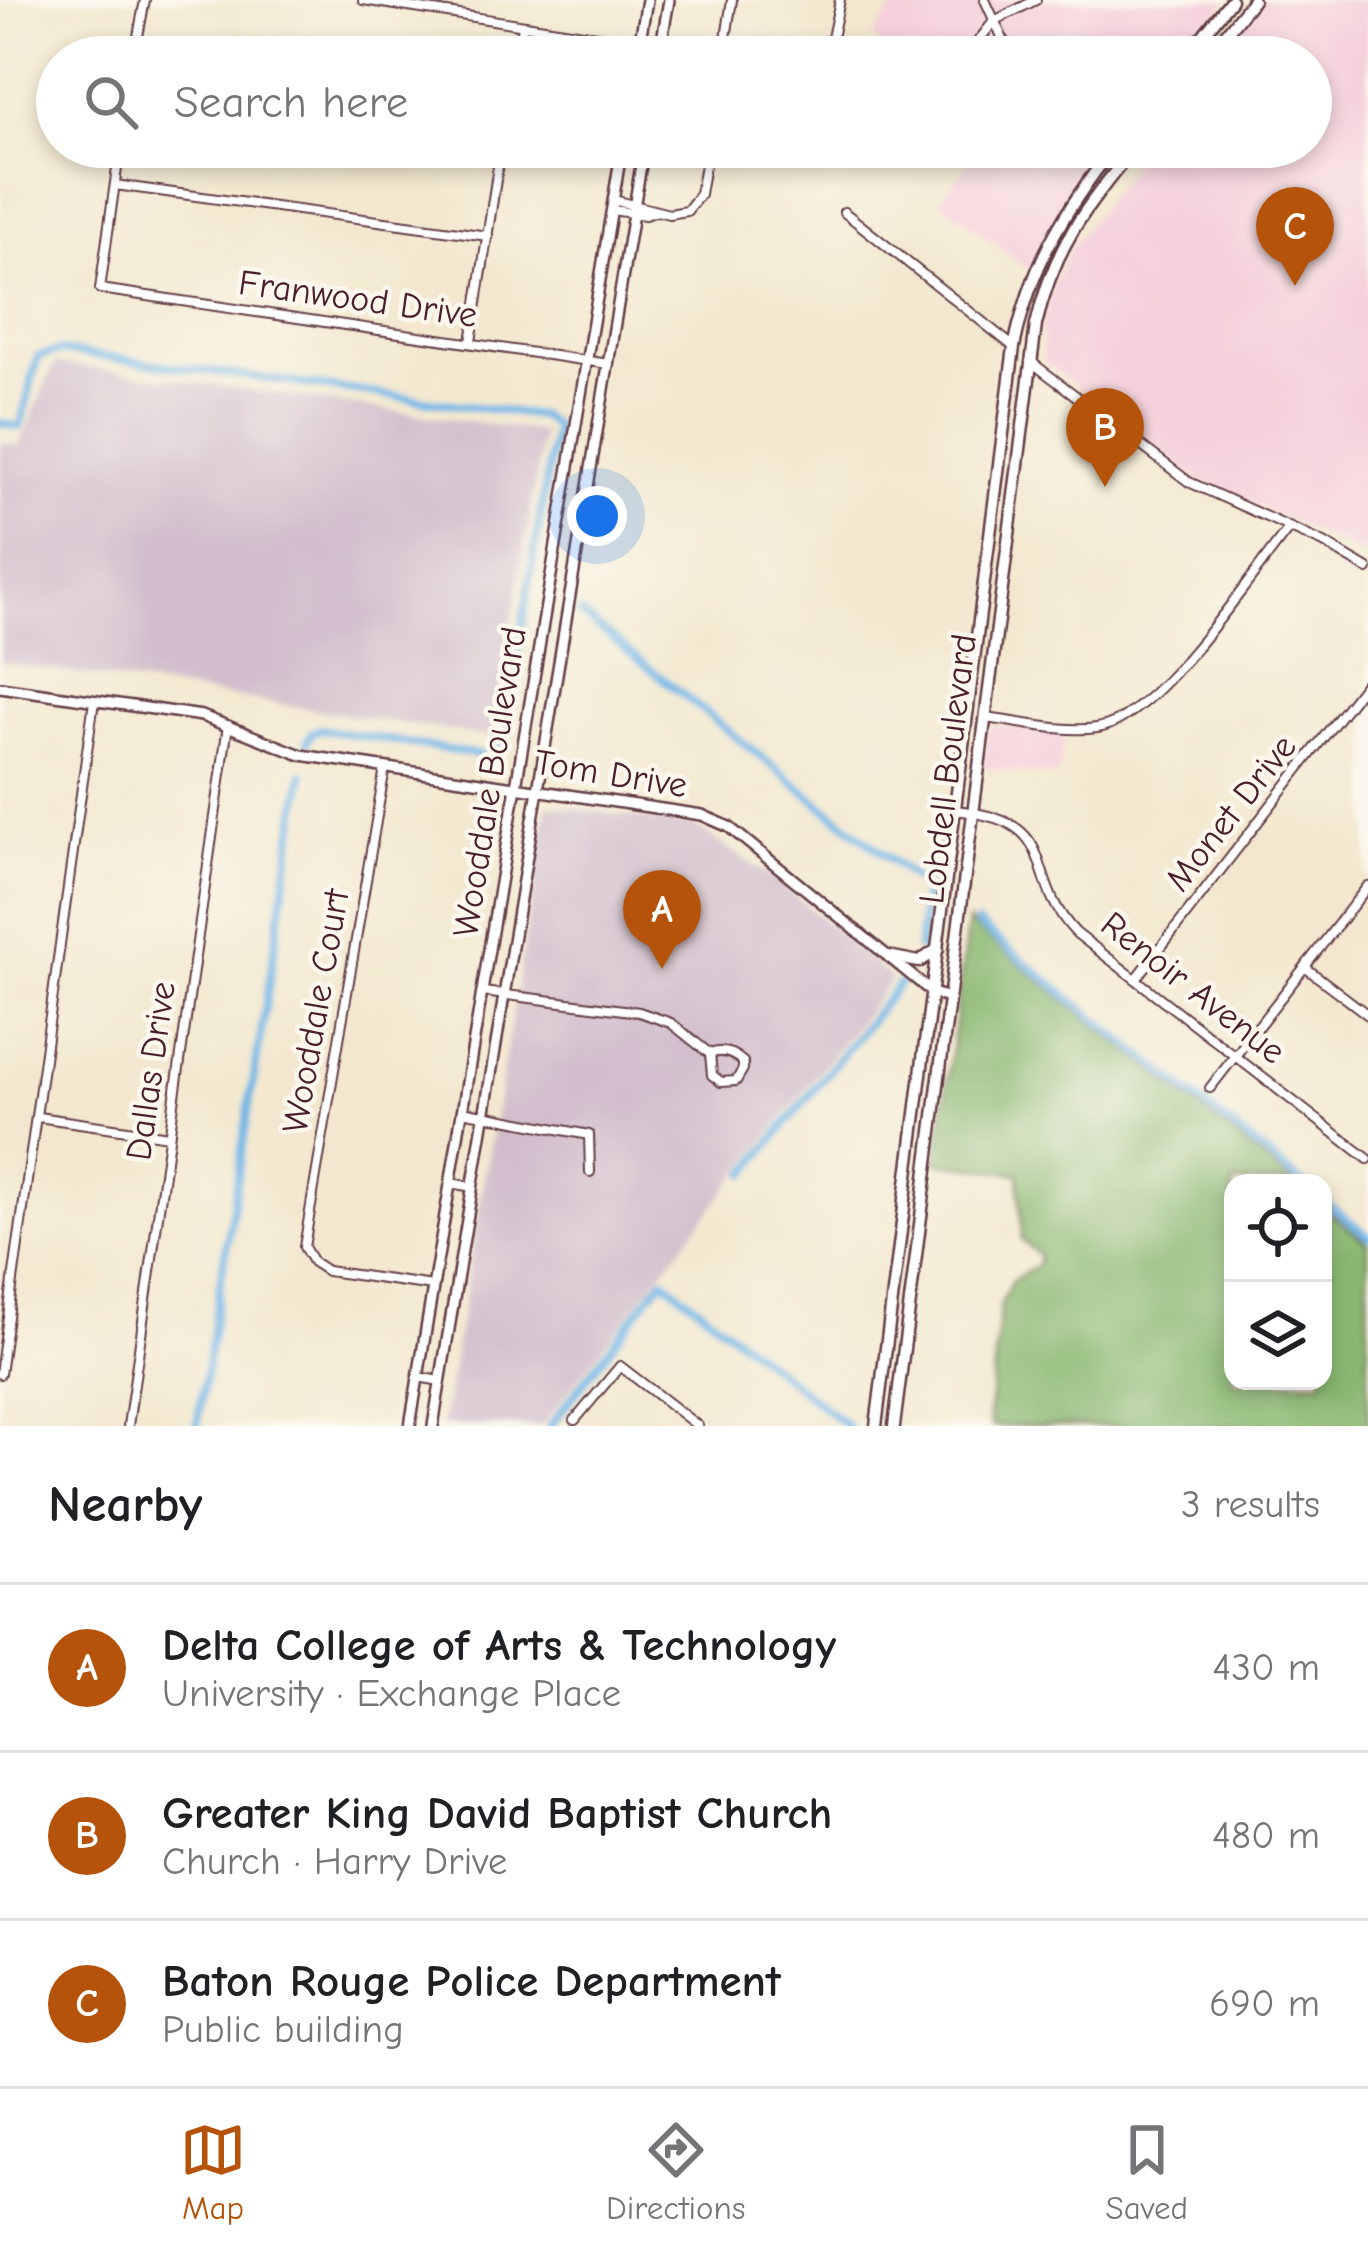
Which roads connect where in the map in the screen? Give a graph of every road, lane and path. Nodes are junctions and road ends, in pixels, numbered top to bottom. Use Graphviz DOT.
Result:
graph roads {
  1 [pos="145,0"];
  2 [pos="363,0"];
  3 [pos="647,0"];
  4 [pos="669,0"];
  5 [pos="732,0"];
  6 [pos="840,0"];
  7 [pos="985,0"];
  8 [pos="1036,0"];
  9 [pos="1231,0"];
  10 [pos="1243,0"];
  11 [pos="1253,0"];
  12 [pos="994,21"];
  13 [pos="523,26"];
  14 [pos="138,36"];
  15 [pos="521,36"];
  16 [pos="596,36"];
  17 [pos="641,36"];
  18 [pos="663,36"];
  19 [pos="726,36"];
  20 [pos="832,36"];
  21 [pos="982,36"];
  22 [pos="1001,36"];
  23 [pos="1203,36"];
  24 [pos="1221,36"];
  25 [pos="1223,36"];
  26 [pos="117,168"];
  27 [pos="498,168"];
  28 [pos="619,168"];
  29 [pos="641,168"];
  30 [pos="704,168"];
  31 [pos="1098,168"];
  32 [pos="1118,168"];
  33 [pos="115,184"];
  34 [pos="613,205"];
  35 [pos="634,209"];
  36 [pos="844,212"];
  37 [pos="488,236"];
  38 [pos="471,342"];
  39 [pos="1014,347"];
  40 [pos="587,360"];
  41 [pos="1030,361"];
  42 [pos="609,364"];
  43 [pos="992,520"];
  44 [pos="1010,521"];
  45 [pos="1289,528"];
  46 [pos="554,563"];
  47 [pos="575,568"];
  48 [pos="1368,568"];
  49 [pos="1368,680"];
  50 [pos="0,687"];
  51 [pos="94,700"];
  52 [pos="984,718"];
  53 [pos="228,723"];
  54 [pos="963,754"];
  55 [pos="979,755"];
  56 [pos="385,768"];
  57 [pos="518,787"];
  58 [pos="538,790"];
  59 [pos="955,810"];
  60 [pos="971,812"];
  61 [pos="1368,886"];
  62 [pos="938,949"];
  63 [pos="888,956"];
  64 [pos="1306,968"];
  65 [pos="1136,978"];
  66 [pos="483,992"];
  67 [pos="933,993"];
  68 [pos="505,994"];
  69 [pos="948,998"];
  70 [pos="1368,1015"];
  71 [pos="710,1054"];
  72 [pos="1235,1055"];
  73 [pos="1210,1088"];
  74 [pos="919,1096"];
  75 [pos="462,1111"];
  76 [pos="485,1114"];
  77 [pos="38,1117"];
  78 [pos="169,1136"];
  79 [pos="930,1144"];
  80 [pos="1368,1159"];
  81 [pos="590,1172"];
  82 [pos="908,1178"];
  83 [pos="926,1180"];
  84 [pos="450,1184"];
  85 [pos="473,1187"];
  86 [pos="434,1286"];
  87 [pos="892,1304"];
  88 [pos="904,1349"];
  89 [pos="0,1374"];
  90 [pos="418,1378"];
  91 [pos="441,1381"];
  92 [pos="576,1424"];
  93 [pos="128,1426"];
  94 [pos="410,1426"];
  95 [pos="434,1426"];
  96 [pos="698,1426"];
  97 [pos="876,1426"];
  98 [pos="894,1426"];
  1 -- 14 [label="street"];
  2 -- 13 [label="street"];
  3 -- 17 [label="street"];
  4 -- 18 [label="street"];
  5 -- 19 [label="street"];
  6 -- 20 [label="street"];
  7 -- 12 [label="street"];
  8 -- 12 [label="street"];
  9 -- 23 [label="main road"];
  10 -- 24 [label="main road"];
  11 -- 25 [label="main road"];
  12 -- 21 [label="street"];
  12 -- 22 [label="street"];
  13 -- 15 [label="street"];
  13 -- 16 [label="street"];
  26 -- 33 [label="street"];
  27 -- 37 [label="street"];
  28 -- 34 [label="street, Wooddale Boulevard"];
  29 -- 35 [label="street, Wooddale Boulevard"];
  30 -- 35 [label="street"];
  31 -- 39 [label="main road, Lobdell Boulevard"];
  32 -- 41 [label="main road, Lobdell Boulevard"];
  33 -- 37 [label="street"];
  33 -- 38 [label="street, Franwood Drive"];
  34 -- 35 [label="street"];
  34 -- 40 [label="street, Wooddale Boulevard"];
  35 -- 42 [label="street, Wooddale Boulevard"];
  36 -- 39 [label="street"];
  37 -- 38 [label="street"];
  38 -- 40 [label="street, Franwood Drive"];
  39 -- 41 [label="main road"];
  39 -- 43 [label="main road, Lobdell Boulevard"];
  40 -- 42 [label="street, Franwood Drive"];
  40 -- 46 [label="street, Wooddale Boulevard"];
  41 -- 44 [label="main road, Lobdell Boulevard"];
  41 -- 45 [label="street"];
  42 -- 47 [label="street, Wooddale Boulevard"];
  43 -- 44 [label="main road"];
  43 -- 54 [label="main road, Lobdell Boulevard"];
  44 -- 52 [label="main road, Lobdell Boulevard"];
  45 -- 48 [label="street"];
  45 -- 52 [label="street"];
  46 -- 47 [label="street"];
  46 -- 57 [label="street, Wooddale Boulevard"];
  47 -- 58 [label="street, Wooddale Boulevard"];
  49 -- 65 [label="street, Monet Drive"];
  50 -- 51 [label="street, Tom Drive"];
  51 -- 53 [label="street, Tom Drive"];
  51 -- 77 [label="street"];
  52 -- 55 [label="main road, Lobdell Boulevard"];
  53 -- 56 [label="street, Tom Drive"];
  53 -- 78 [label="street, Dallas Drive"];
  54 -- 55 [label="street"];
  54 -- 59 [label="main road, Lobdell Boulevard"];
  55 -- 60 [label="main road, Lobdell Boulevard"];
  56 -- 57 [label="street, Tom Drive"];
  56 -- 86 [label="street, Wooddale Court"];
  57 -- 58 [label="street, Tom Drive"];
  57 -- 66 [label="street, Wooddale Boulevard"];
  58 -- 63 [label="street, Tom Drive"];
  58 -- 68 [label="street, Wooddale Boulevard"];
  59 -- 60 [label="street, Renoir Avenue"];
  59 -- 62 [label="main road, Lobdell Boulevard"];
  60 -- 65 [label="street, Renoir Avenue"];
  60 -- 69 [label="main road, Lobdell Boulevard"];
  61 -- 64 [label="street"];
  62 -- 63 [label="main road"];
  62 -- 67 [label="main road, Lobdell Boulevard"];
  63 -- 67 [label="street, Tom Drive"];
  64 -- 70 [label="street"];
  64 -- 72 [label="street"];
  65 -- 72 [label="street, Renoir Avenue"];
  66 -- 68 [label="street"];
  66 -- 75 [label="street, Wooddale Boulevard"];
  67 -- 69 [label="street, Tom Drive"];
  67 -- 74 [label="main road, Lobdell Boulevard"];
  68 -- 71 [label="street"];
  68 -- 76 [label="street, Wooddale Boulevard"];
  69 -- 79 [label="main road, Lobdell Boulevard"];
  71 -- 71 [label="street"];
  72 -- 73 [label="street"];
  72 -- 80 [label="street, Renoir Avenue"];
  74 -- 79 [label="main road"];
  74 -- 82 [label="main road, Lobdell Boulevard"];
  75 -- 76 [label="street"];
  75 -- 84 [label="street, Wooddale Boulevard"];
  76 -- 81 [label="street"];
  76 -- 85 [label="street, Wooddale Boulevard"];
  77 -- 78 [label="street"];
  77 -- 89 [label="street"];
  78 -- 93 [label="street, Dallas Drive"];
  79 -- 83 [label="main road, Lobdell Boulevard"];
  82 -- 83 [label="main road"];
  82 -- 87 [label="main road, Lobdell Boulevard"];
  83 -- 88 [label="main road, Lobdell Boulevard"];
  84 -- 85 [label="street"];
  84 -- 86 [label="street, Wooddale Boulevard"];
  85 -- 91 [label="street, Wooddale Boulevard"];
  86 -- 90 [label="street, Wooddale Boulevard"];
  87 -- 88 [label="main road"];
  87 -- 97 [label="main road, Lobdell Boulevard"];
  88 -- 98 [label="main road, Lobdell Boulevard"];
  90 -- 91 [label="street"];
  90 -- 94 [label="street, Wooddale Boulevard"];
  91 -- 95 [label="street, Wooddale Boulevard"];
  92 -- 96 [label="street"];
}
